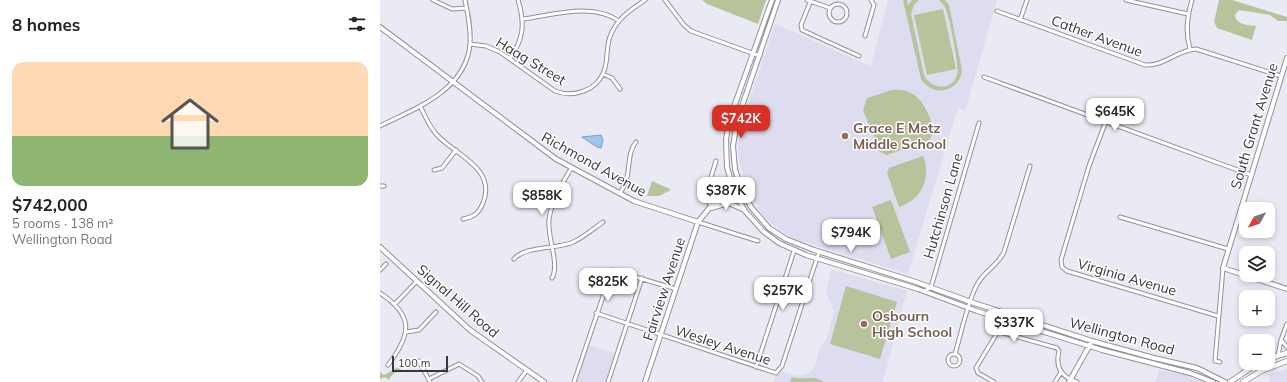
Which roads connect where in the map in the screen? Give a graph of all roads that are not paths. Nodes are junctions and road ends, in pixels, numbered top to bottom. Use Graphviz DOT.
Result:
graph roads {
  1 [pos="433,0"];
  2 [pos="465,0"];
  3 [pos="518,0"];
  4 [pos="645,0"];
  5 [pos="665,0"];
  6 [pos="772,0"];
  7 [pos="778,0"];
  8 [pos="810,0"];
  9 [pos="842,0"];
  10 [pos="871,0"];
  11 [pos="1027,0"];
  12 [pos="1126,0"];
  13 [pos="1192,0"];
  14 [pos="839,4"];
  15 [pos="466,8"];
  16 [pos="830,8"];
  17 [pos="997,12"];
  18 [pos="1188,14"];
  19 [pos="523,19"];
  20 [pos="1020,20"];
  21 [pos="619,21"];
  22 [pos="380,26"];
  23 [pos="865,36"];
  24 [pos="470,44"];
  25 [pos="1190,50"];
  26 [pos="754,54"];
  27 [pos="760,56"];
  28 [pos="859,56"];
  29 [pos="510,58"];
  30 [pos="1287,58"];
  31 [pos="603,74"];
  32 [pos="984,76"];
  33 [pos="1281,76"];
  34 [pos="453,82"];
  35 [pos="620,89"];
  36 [pos="420,106"];
  37 [pos="1106,121"];
  38 [pos="979,123"];
  39 [pos="380,126"];
  40 [pos="636,142"];
  41 [pos="456,150"];
  42 [pos="716,161"];
  43 [pos="1030,166"];
  44 [pos="572,167"];
  45 [pos="434,170"];
  46 [pos="1251,175"];
  47 [pos="741,188"];
  48 [pos="734,191"];
  49 [pos="620,193"];
  50 [pos="711,206"];
  51 [pos="707,210"];
  52 [pos="745,211"];
  53 [pos="1120,216"];
  54 [pos="463,219"];
  55 [pos="603,222"];
  56 [pos="698,222"];
  57 [pos="758,241"];
  58 [pos="380,247"];
  59 [pos="552,247"];
  60 [pos="1228,248"];
  61 [pos="794,251"];
  62 [pos="819,252"];
  63 [pos="817,258"];
  64 [pos="514,259"];
  65 [pos="386,264"];
  66 [pos="1223,268"];
  67 [pos="380,270"];
  68 [pos="552,278"];
  69 [pos="642,278"];
  70 [pos="417,281"];
  71 [pos="931,287"];
  72 [pos="676,289"];
  73 [pos="1287,289"];
  74 [pos="925,291"];
  75 [pos="380,294"];
  76 [pos="971,302"];
  77 [pos="395,304"];
  78 [pos="969,309"];
  79 [pos="436,312"];
  80 [pos="596,313"];
  81 [pos="1218,316"];
  82 [pos="627,324"];
  83 [pos="1287,324"];
  84 [pos="406,332"];
  85 [pos="660,336"];
  86 [pos="1281,340"];
  87 [pos="1092,341"];
  88 [pos="1089,346"];
  89 [pos="1287,347"];
  90 [pos="1287,353"];
  91 [pos="955,354"];
  92 [pos="1278,356"];
  93 [pos="1275,357"];
  94 [pos="420,361"];
  95 [pos="1287,361"];
  96 [pos="1220,362"];
  97 [pos="388,365"];
  98 [pos="756,367"];
  99 [pos="527,370"];
  100 [pos="1248,370"];
  101 [pos="1061,372"];
  102 [pos="430,380"];
  103 [pos="1070,381"];
  104 [pos="482,382"];
  105 [pos="518,382"];
  106 [pos="544,382"];
  107 [pos="574,382"];
  108 [pos="608,382"];
  109 [pos="646,382"];
  110 [pos="994,382"];
  111 [pos="1055,382"];
  112 [pos="1077,382"];
  113 [pos="1213,382"];
  114 [pos="1225,382"];
  115 [pos="1230,382"];
  116 [pos="1243,382"];
  1 -- 15 [label="street"];
  2 -- 15 [label="street"];
  3 -- 19 [label="street"];
  4 -- 21 [label="street"];
  5 -- 26 [label="street"];
  6 -- 26 [label="main road, Wellington Road"];
  7 -- 27 [label="main road, Wellington Road"];
  8 -- 16 [label="street"];
  8 -- 28 [label="street"];
  9 -- 14 [label="street"];
  10 -- 23 [label="street"];
  11 -- 20 [label="street"];
  12 -- 18 [label="street"];
  13 -- 18 [label="street"];
  14 -- 16 [label="street"];
  14 -- 16 [label="street"];
  15 -- 24 [label="street"];
  17 -- 20 [label="street, Cather Avenue"];
  18 -- 25 [label="street"];
  19 -- 21 [label="street"];
  19 -- 29 [label="street"];
  20 -- 25 [label="street, Cather Avenue"];
  21 -- 31 [label="street"];
  22 -- 34 [label="main road, Richmond Avenue"];
  24 -- 29 [label="street, Haag Street"];
  24 -- 34 [label="street"];
  25 -- 33 [label="street"];
  26 -- 27 [label="street"];
  26 -- 48 [label="main road, Wellington Road"];
  27 -- 47 [label="main road, Wellington Road"];
  29 -- 31 [label="street, Haag Street"];
  30 -- 33 [label="main road, South Grant Avenue"];
  31 -- 35 [label="street"];
  32 -- 37 [label="street"];
  33 -- 46 [label="main road, South Grant Avenue"];
  34 -- 36 [label="street"];
  34 -- 44 [label="main road, Richmond Avenue"];
  36 -- 39 [label="street"];
  36 -- 41 [label="street"];
  37 -- 46 [label="street"];
  37 -- 81 [label="street, Virginia Avenue"];
  38 -- 71 [label="street, Hutchinson Lane"];
  40 -- 49 [label="street"];
  41 -- 45 [label="street"];
  41 -- 54 [label="street"];
  42 -- 50 [label="street"];
  43 -- 76 [label="street"];
  44 -- 49 [label="main road, Richmond Avenue"];
  44 -- 59 [label="street"];
  46 -- 60 [label="main road, South Grant Avenue"];
  47 -- 48 [label="main road, Fairview Avenue"];
  47 -- 62 [label="main road, Wellington Road"];
  48 -- 50 [label="main road, Fairview Avenue"];
  48 -- 52 [label="main road, Wellington Road"];
  49 -- 56 [label="main road, Richmond Avenue"];
  50 -- 51 [label="main road, Fairview Avenue"];
  51 -- 52 [label="main road"];
  51 -- 56 [label="main road, Fairview Avenue"];
  52 -- 61 [label="main road, Wellington Road"];
  53 -- 60 [label="street"];
  55 -- 59 [label="street"];
  56 -- 57 [label="street, Richmond Avenue"];
  56 -- 72 [label="main road, Fairview Avenue"];
  58 -- 70 [label="main road, Signal Hill Road"];
  59 -- 64 [label="street"];
  59 -- 68 [label="street"];
  60 -- 66 [label="main road, South Grant Avenue"];
  61 -- 63 [label="main road, Wellington Road"];
  61 -- 98 [label="street"];
  62 -- 63 [label="street"];
  62 -- 71 [label="main road, Wellington Road"];
  63 -- 74 [label="main road, Wellington Road"];
  63 -- 98 [label="street, Wesley Avenue"];
  65 -- 67 [label="street"];
  66 -- 73 [label="main road"];
  66 -- 81 [label="street, South Grant Avenue"];
  69 -- 72 [label="street"];
  69 -- 80 [label="street"];
  69 -- 82 [label="street"];
  70 -- 77 [label="street"];
  70 -- 99 [label="main road, Signal Hill Road"];
  71 -- 74 [label="street"];
  71 -- 76 [label="main road, Wellington Road"];
  72 -- 85 [label="main road, Fairview Avenue"];
  74 -- 78 [label="main road, Wellington Road"];
  75 -- 77 [label="street"];
  76 -- 78 [label="street"];
  76 -- 87 [label="main road, Wellington Road"];
  77 -- 84 [label="street"];
  78 -- 88 [label="main road, Wellington Road"];
  78 -- 91 [label="street"];
  79 -- 84 [label="street"];
  80 -- 82 [label="street, Wesley Avenue"];
  80 -- 107 [label="street"];
  81 -- 96 [label="street, South Grant Avenue"];
  82 -- 85 [label="street, Wesley Avenue"];
  82 -- 108 [label="street"];
  83 -- 86 [label="street"];
  84 -- 97 [label="street"];
  85 -- 98 [label="street, Wesley Avenue"];
  85 -- 109 [label="main road, Fairview Avenue"];
  86 -- 89 [label="street"];
  86 -- 92 [label="street"];
  87 -- 88 [label="main road"];
  87 -- 114 [label="main road, Wellington Road"];
  88 -- 103 [label="main road"];
  88 -- 113 [label="main road, Wellington Road"];
  90 -- 92 [label="main road"];
  92 -- 93 [label="main road"];
  94 -- 102 [label="street"];
  95 -- 116 [label="main road"];
  99 -- 105 [label="street"];
  99 -- 106 [label="main road, Signal Hill Road"];
  100 -- 115 [label="main road"];
  101 -- 103 [label="street"];
  101 -- 110 [label="street"];
  101 -- 111 [label="street"];
  102 -- 104 [label="street"];
  103 -- 112 [label="street"];
}
